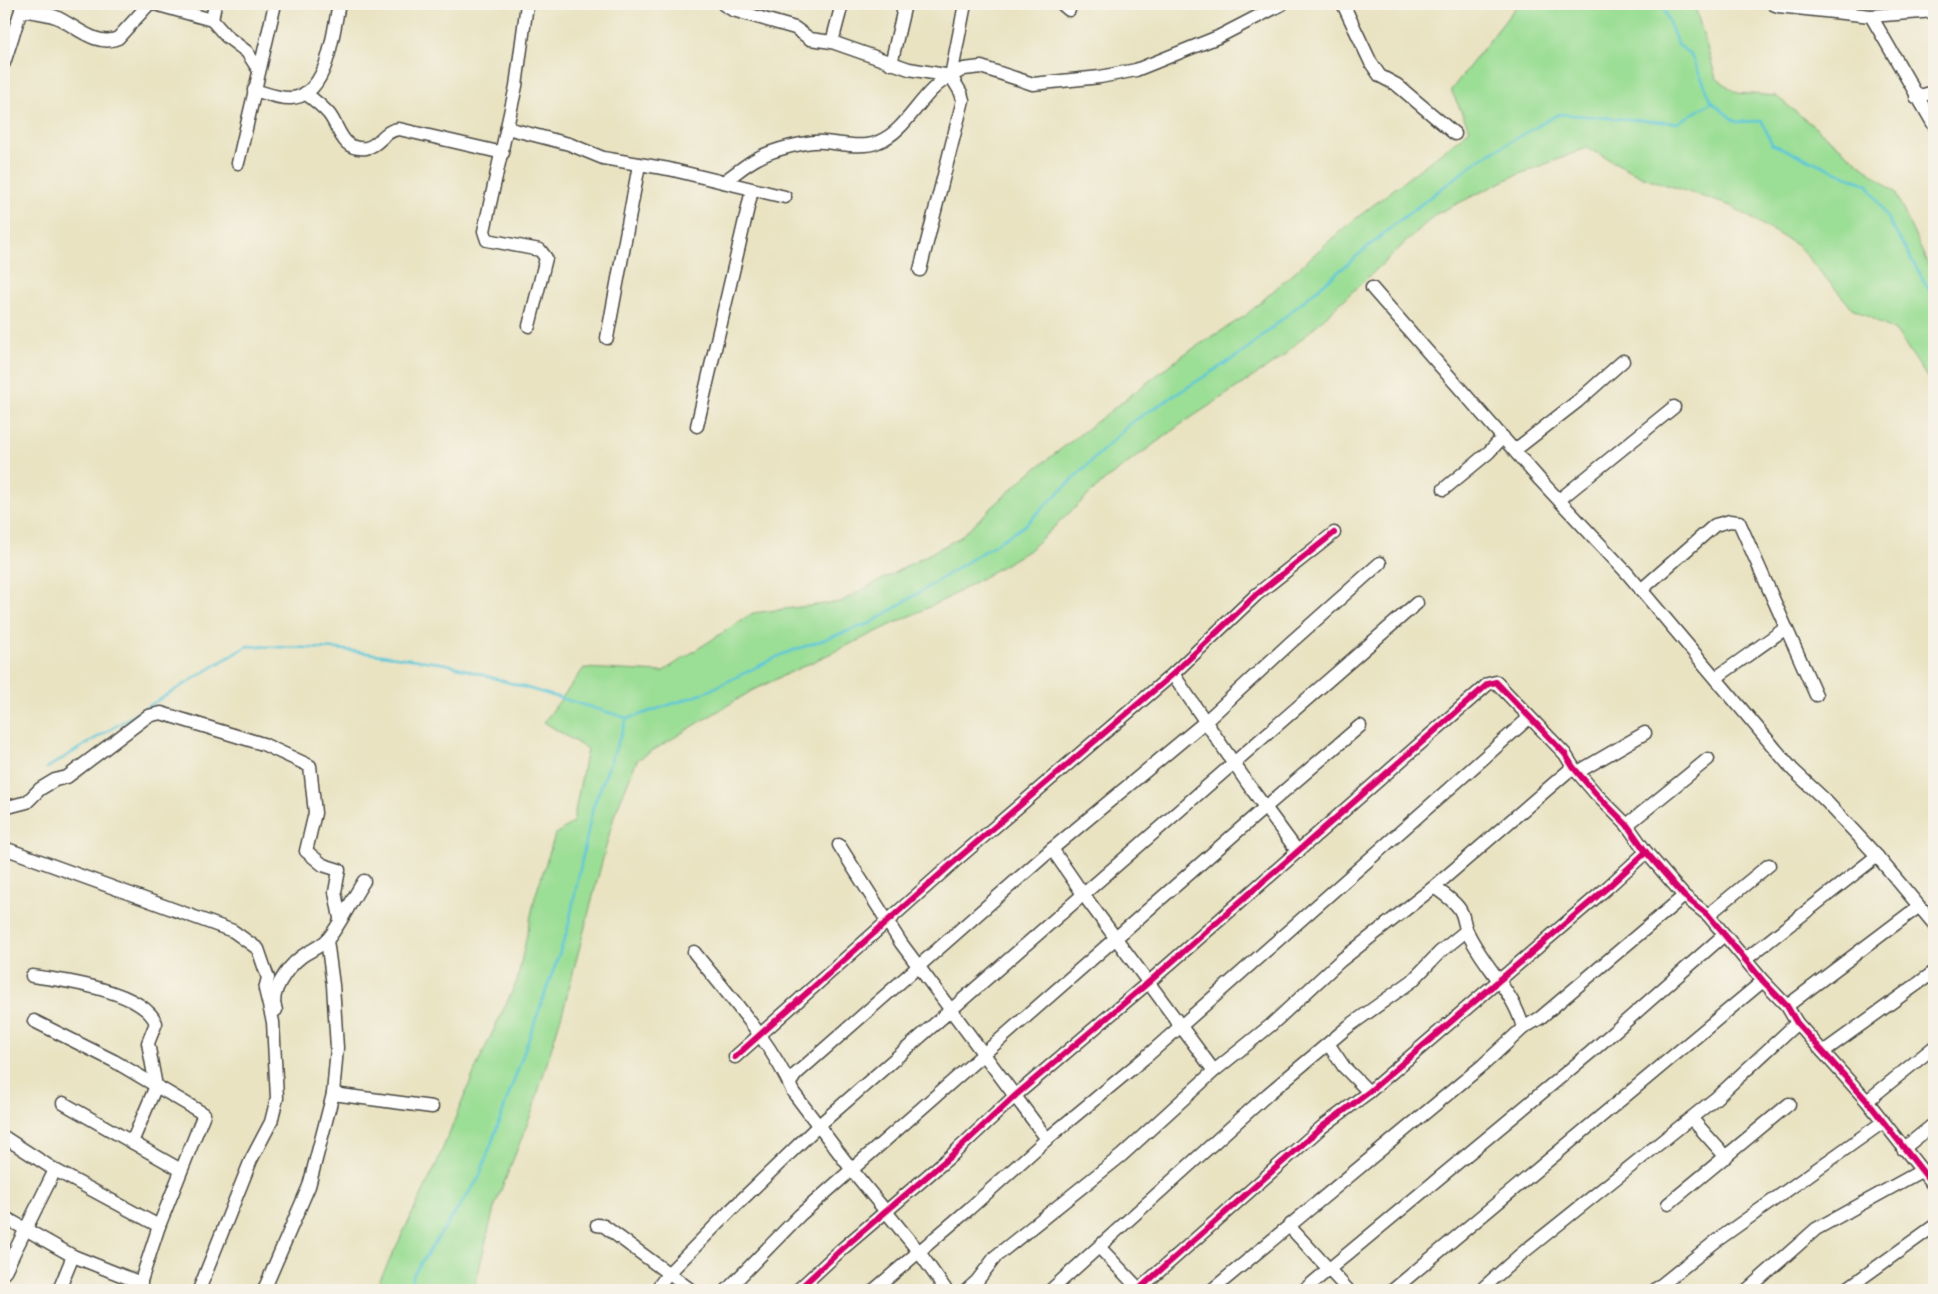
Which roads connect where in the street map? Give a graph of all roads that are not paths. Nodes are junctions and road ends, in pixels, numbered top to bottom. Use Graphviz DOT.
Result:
graph roads {
  1 [pos="148,4"];
  2 [pos="155,4"];
  3 [pos="215,4"];
  4 [pos="275,4"];
  5 [pos="338,4"];
  6 [pos="527,4"];
  7 [pos="723,4"];
  8 [pos="842,4"];
  9 [pos="905,4"];
  10 [pos="966,4"];
  11 [pos="1282,4"];
  12 [pos="1343,4"];
  13 [pos="1773,4"];
  14 [pos="22,7"];
  15 [pos="1934,11"];
  16 [pos="1871,16"];
  17 [pos="212,20"];
  18 [pos="266,37"];
  19 [pos="832,42"];
  20 [pos="240,45"];
  21 [pos="4,63"];
  22 [pos="891,64"];
  23 [pos="258,69"];
  24 [pos="951,76"];
  25 [pos="254,90"];
  26 [pos="1934,92"];
  27 [pos="306,93"];
  28 [pos="1916,97"];
  29 [pos="1934,125"];
  30 [pos="507,128"];
  31 [pos="1456,134"];
  32 [pos="503,153"];
  33 [pos="238,163"];
  34 [pos="639,165"];
  35 [pos="723,182"];
  36 [pos="752,190"];
  37 [pos="786,197"];
  38 [pos="920,270"];
  39 [pos="1372,288"];
  40 [pos="529,326"];
  41 [pos="607,338"];
  42 [pos="1623,361"];
  43 [pos="1674,407"];
  44 [pos="697,426"];
  45 [pos="1502,437"];
  46 [pos="1515,450"];
  47 [pos="1444,489"];
  48 [pos="1558,500"];
  49 [pos="1334,533"];
  50 [pos="1380,563"];
  51 [pos="1641,590"];
  52 [pos="1417,604"];
  53 [pos="1786,628"];
  54 [pos="1173,674"];
  55 [pos="1717,677"];
  56 [pos="1816,695"];
  57 [pos="1529,718"];
  58 [pos="1206,721"];
  59 [pos="1360,726"];
  60 [pos="1645,733"];
  61 [pos="1708,759"];
  62 [pos="1234,763"];
  63 [pos="1575,770"];
  64 [pos="4,808"];
  65 [pos="1266,808"];
  66 [pos="1628,825"];
  67 [pos="839,845"];
  68 [pos="4,848"];
  69 [pos="1052,849"];
  70 [pos="1298,852"];
  71 [pos="1646,852"];
  72 [pos="1877,856"];
  73 [pos="1769,865"];
  74 [pos="364,881"];
  75 [pos="1434,887"];
  76 [pos="1083,894"];
  77 [pos="1684,896"];
  78 [pos="1918,907"];
  79 [pos="1708,915"];
  80 [pos="340,918"];
  81 [pos="887,922"];
  82 [pos="1934,924"];
  83 [pos="1466,930"];
  84 [pos="1724,935"];
  85 [pos="1116,937"];
  86 [pos="326,940"];
  87 [pos="694,952"];
  88 [pos="1746,959"];
  89 [pos="919,966"];
  90 [pos="1934,972"];
  91 [pos="32,976"];
  92 [pos="1498,980"];
  93 [pos="1763,981"];
  94 [pos="1149,982"];
  95 [pos="1787,1006"];
  96 [pos="951,1011"];
  97 [pos="34,1021"];
  98 [pos="1796,1023"];
  99 [pos="1180,1026"];
  100 [pos="1523,1028"];
  101 [pos="759,1036"];
  102 [pos="1329,1045"];
  103 [pos="1934,1047"];
  104 [pos="1824,1052"];
  105 [pos="984,1053"];
  106 [pos="276,1056"];
  107 [pos="735,1058"];
  108 [pos="1214,1071"];
  109 [pos="790,1082"];
  110 [pos="156,1086"];
  111 [pos="1369,1092"];
  112 [pos="333,1094"];
  113 [pos="1016,1095"];
  114 [pos="1866,1101"];
  115 [pos="63,1103"];
  116 [pos="1789,1104"];
  117 [pos="432,1107"];
  118 [pos="1691,1118"];
  119 [pos="1883,1122"];
  120 [pos="1934,1124"];
  121 [pos="818,1126"];
  122 [pos="4,1137"];
  123 [pos="1047,1139"];
  124 [pos="132,1142"];
  125 [pos="1903,1149"];
  126 [pos="1726,1157"];
  127 [pos="55,1170"];
  128 [pos="181,1170"];
  129 [pos="852,1170"];
  130 [pos="1921,1171"];
  131 [pos="1934,1186"];
  132 [pos="1668,1204"];
  133 [pos="886,1211"];
  134 [pos="4,1217"];
  135 [pos="597,1225"];
  136 [pos="159,1226"];
  137 [pos="1289,1226"];
  138 [pos="1934,1226"];
  139 [pos="27,1229"];
  140 [pos="1100,1248"];
  141 [pos="919,1252"];
  142 [pos="73,1256"];
  143 [pos="1330,1268"];
  144 [pos="4,1273"];
  145 [pos="669,1273"];
  146 [pos="140,1286"];
  147 [pos="59,1290"];
  148 [pos="199,1290"];
  149 [pos="264,1290"];
  150 [pos="656,1290"];
  151 [pos="691,1290"];
  152 [pos="727,1290"];
  153 [pos="798,1290"];
  154 [pos="874,1290"];
  155 [pos="946,1290"];
  156 [pos="967,1290"];
  157 [pos="1051,1290"];
  158 [pos="1139,1290"];
  159 [pos="1212,1290"];
  160 [pos="1304,1290"];
  161 [pos="1348,1290"];
  162 [pos="1393,1290"];
  163 [pos="1480,1290"];
  164 [pos="1655,1290"];
  165 [pos="1747,1290"];
  166 [pos="1845,1290"];
  1 -- 14 [label="street"];
  2 -- 17 [label="street"];
  3 -- 17 [label="street"];
  4 -- 18 [label="street"];
  5 -- 27 [label="street"];
  6 -- 30 [label="street"];
  7 -- 19 [label="street"];
  8 -- 19 [label="street"];
  9 -- 22 [label="street"];
  10 -- 24 [label="street"];
  11 -- 24 [label="street"];
  12 -- 31 [label="street"];
  13 -- 16 [label="street"];
  14 -- 21 [label="street"];
  15 -- 16 [label="street"];
  16 -- 28 [label="street"];
  17 -- 20 [label="street"];
  18 -- 20 [label="street"];
  18 -- 23 [label="street"];
  19 -- 22 [label="street"];
  20 -- 23 [label="street"];
  22 -- 24 [label="street"];
  23 -- 25 [label="street"];
  24 -- 35 [label="street"];
  24 -- 38 [label="street"];
  25 -- 27 [label="street"];
  25 -- 33 [label="street"];
  26 -- 28 [label="street"];
  27 -- 32 [label="street"];
  28 -- 29 [label="street"];
  30 -- 32 [label="street"];
  30 -- 34 [label="street"];
  32 -- 40 [label="street"];
  34 -- 35 [label="street"];
  34 -- 41 [label="street"];
  35 -- 36 [label="street"];
  36 -- 37 [label="street"];
  36 -- 44 [label="street"];
  39 -- 45 [label="street"];
  42 -- 46 [label="street"];
  43 -- 48 [label="street"];
  45 -- 46 [label="street"];
  45 -- 47 [label="street"];
  46 -- 48 [label="street"];
  48 -- 51 [label="street"];
  49 -- 54 [label="street"];
  50 -- 58 [label="street"];
  51 -- 53 [label="street"];
  51 -- 55 [label="street"];
  52 -- 62 [label="street"];
  53 -- 55 [label="street"];
  53 -- 56 [label="street"];
  54 -- 58 [label="street"];
  54 -- 81 [label="street"];
  55 -- 72 [label="street"];
  57 -- 63 [label="street"];
  57 -- 70 [label="street"];
  57 -- 99 [label="street"];
  58 -- 62 [label="street"];
  58 -- 69 [label="street"];
  59 -- 65 [label="street"];
  60 -- 63 [label="street"];
  61 -- 66 [label="street"];
  62 -- 65 [label="street"];
  62 -- 76 [label="street"];
  63 -- 66 [label="street"];
  63 -- 75 [label="street"];
  64 -- 80 [label="street"];
  65 -- 70 [label="street"];
  65 -- 85 [label="street"];
  66 -- 71 [label="street"];
  67 -- 81 [label="street"];
  68 -- 106 [label="street"];
  69 -- 76 [label="street"];
  69 -- 89 [label="street"];
  70 -- 94 [label="street"];
  71 -- 77 [label="street"];
  71 -- 92 [label="street"];
  72 -- 78 [label="street"];
  72 -- 88 [label="street"];
  73 -- 79 [label="street"];
  74 -- 80 [label="street"];
  75 -- 83 [label="street"];
  75 -- 108 [label="street"];
  76 -- 85 [label="street"];
  76 -- 96 [label="street"];
  77 -- 79 [label="street"];
  77 -- 100 [label="street"];
  78 -- 82 [label="street"];
  78 -- 95 [label="street"];
  79 -- 84 [label="street"];
  80 -- 86 [label="street"];
  81 -- 89 [label="street"];
  81 -- 101 [label="street"];
  83 -- 92 [label="street"];
  83 -- 102 [label="street"];
  84 -- 88 [label="street"];
  84 -- 143 [label="street"];
  85 -- 94 [label="street"];
  85 -- 105 [label="street"];
  86 -- 106 [label="street"];
  86 -- 112 [label="street"];
  87 -- 101 [label="street"];
  88 -- 93 [label="street"];
  89 -- 96 [label="street"];
  89 -- 109 [label="street"];
  90 -- 104 [label="street"];
  91 -- 110 [label="street"];
  92 -- 100 [label="street"];
  92 -- 111 [label="street"];
  93 -- 95 [label="street"];
  93 -- 162 [label="street"];
  94 -- 99 [label="street"];
  94 -- 113 [label="street"];
  95 -- 98 [label="street"];
  96 -- 105 [label="street"];
  96 -- 121 [label="street"];
  97 -- 110 [label="street"];
  98 -- 104 [label="street"];
  98 -- 118 [label="street"];
  99 -- 108 [label="street"];
  99 -- 123 [label="street"];
  100 -- 137 [label="street"];
  101 -- 107 [label="street"];
  101 -- 109 [label="street"];
  102 -- 111 [label="street"];
  102 -- 140 [label="street"];
  103 -- 114 [label="street"];
  104 -- 114 [label="street"];
  105 -- 113 [label="street"];
  105 -- 129 [label="street"];
  106 -- 148 [label="street"];
  108 -- 156 [label="street"];
  109 -- 121 [label="street"];
  110 -- 124 [label="street"];
  110 -- 128 [label="street"];
  111 -- 158 [label="street"];
  112 -- 117 [label="street"];
  112 -- 149 [label="street"];
  113 -- 123 [label="street"];
  113 -- 133 [label="street"];
  114 -- 119 [label="street"];
  115 -- 124 [label="street"];
  116 -- 126 [label="street"];
  118 -- 126 [label="street"];
  118 -- 163 [label="street"];
  119 -- 125 [label="street"];
  119 -- 164 [label="street"];
  120 -- 125 [label="street"];
  121 -- 129 [label="street"];
  121 -- 145 [label="street"];
  122 -- 127 [label="street"];
  123 -- 141 [label="street"];
  124 -- 128 [label="street"];
  125 -- 130 [label="street"];
  126 -- 132 [label="street"];
  127 -- 136 [label="street"];
  127 -- 139 [label="street"];
  128 -- 136 [label="street"];
  129 -- 133 [label="street"];
  129 -- 152 [label="street"];
  130 -- 131 [label="street"];
  130 -- 165 [label="street"];
  133 -- 141 [label="street"];
  133 -- 153 [label="street"];
  134 -- 139 [label="street"];
  135 -- 145 [label="street"];
  136 -- 146 [label="street"];
  137 -- 143 [label="street"];
  137 -- 159 [label="street"];
  138 -- 166 [label="street"];
  139 -- 142 [label="street"];
  139 -- 144 [label="street"];
  140 -- 157 [label="street"];
  140 -- 158 [label="street"];
  141 -- 154 [label="street"];
  141 -- 155 [label="street"];
  142 -- 146 [label="street"];
  142 -- 147 [label="street"];
  143 -- 160 [label="street"];
  143 -- 161 [label="street"];
  145 -- 150 [label="street"];
  145 -- 151 [label="street"];
}
